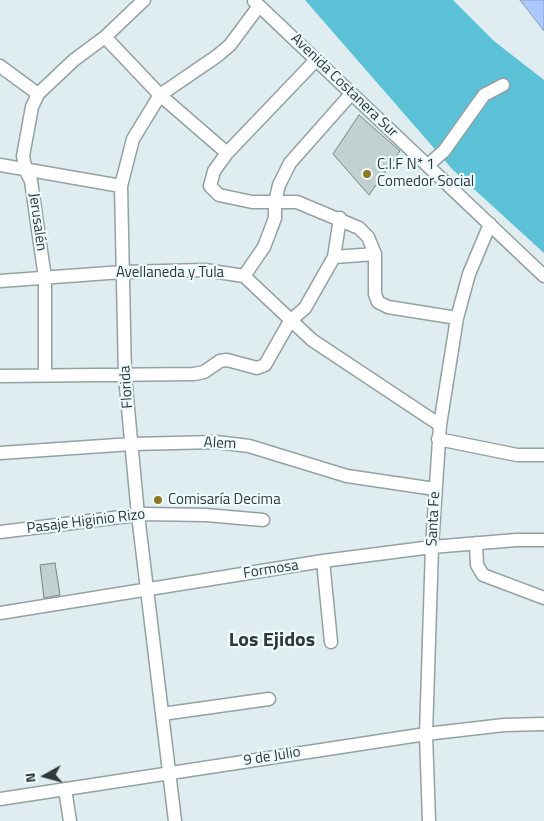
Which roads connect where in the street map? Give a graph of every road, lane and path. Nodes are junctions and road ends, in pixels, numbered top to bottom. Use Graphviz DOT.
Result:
graph roads {
  1 [pos="144,0"];
  2 [pos="256,3"];
  3 [pos="105,37"];
  4 [pos="316,60"];
  5 [pos="0,66"];
  6 [pos="503,85"];
  7 [pos="38,94"];
  8 [pos="352,94"];
  9 [pos="160,95"];
  10 [pos="211,139"];
  11 [pos="227,153"];
  12 [pos="0,165"];
  13 [pos="428,165"];
  14 [pos="214,170"];
  15 [pos="26,171"];
  16 [pos="120,186"];
  17 [pos="275,202"];
  18 [pos="340,218"];
  19 [pos="490,224"];
  20 [pos="375,254"];
  21 [pos="334,257"];
  22 [pos="122,272"];
  23 [pos="244,276"];
  24 [pos="544,276"];
  25 [pos="45,278"];
  26 [pos="0,281"];
  27 [pos="457,318"];
  28 [pos="290,321"];
  29 [pos="45,375"];
  30 [pos="0,376"];
  31 [pos="125,376"];
  32 [pos="440,425"];
  33 [pos="438,439"];
  34 [pos="132,444"];
  35 [pos="0,453"];
  36 [pos="544,456"];
  37 [pos="435,489"];
  38 [pos="138,516"];
  39 [pos="263,520"];
  40 [pos="0,532"];
  41 [pos="544,540"];
  42 [pos="476,543"];
  43 [pos="432,547"];
  44 [pos="323,561"];
  45 [pos="147,589"];
  46 [pos="544,598"];
  47 [pos="0,613"];
  48 [pos="331,642"];
  49 [pos="269,699"];
  50 [pos="162,714"];
  51 [pos="544,724"];
  52 [pos="426,734"];
  53 [pos="169,773"];
  54 [pos="65,789"];
  55 [pos="0,798"];
  56 [pos="70,821"];
  57 [pos="174,821"];
  58 [pos="429,821"];
  1 -- 3 [label="street, Jerusalén"];
  2 -- 4 [label="street, Avenida Costanera Sur"];
  2 -- 9 [label="street, Florida"];
  3 -- 7 [label="street, Jerusalén"];
  3 -- 9 [label="street"];
  4 -- 8 [label="street, Avenida Costanera Sur"];
  4 -- 11 [label="street"];
  5 -- 7 [label="street"];
  6 -- 13 [label="street"];
  7 -- 15 [label="street, Jerusalén"];
  8 -- 13 [label="street, Avenida Costanera Sur"];
  8 -- 17 [label="street"];
  9 -- 10 [label="street"];
  9 -- 16 [label="street, Florida"];
  10 -- 11 [label="street"];
  10 -- 14 [label="street"];
  11 -- 14 [label="street"];
  12 -- 15 [label="street"];
  13 -- 19 [label="street, Avenida Costanera Sur"];
  14 -- 17 [label="street"];
  15 -- 16 [label="street"];
  15 -- 25 [label="street, Jerusalén"];
  16 -- 22 [label="street, Florida"];
  17 -- 18 [label="street"];
  17 -- 23 [label="street"];
  18 -- 20 [label="street"];
  18 -- 21 [label="street"];
  19 -- 24 [label="street, Avenida Costanera Sur"];
  19 -- 27 [label="street, Santa Fe"];
  20 -- 21 [label="street"];
  20 -- 27 [label="street"];
  21 -- 28 [label="street"];
  22 -- 23 [label="street, Avellaneda y Tula"];
  22 -- 25 [label="street, Avellaneda y Tula"];
  22 -- 31 [label="street, Florida"];
  23 -- 28 [label="street, Avellaneda y Tula"];
  25 -- 26 [label="street, Avellaneda y Tula"];
  25 -- 29 [label="street, Jerusalén"];
  27 -- 32 [label="street, Santa Fe"];
  28 -- 31 [label="street"];
  28 -- 32 [label="street, Avellaneda y Tula"];
  29 -- 30 [label="street"];
  29 -- 31 [label="street"];
  31 -- 34 [label="street, Florida"];
  32 -- 33 [label="street, Santa Fe"];
  33 -- 36 [label="street"];
  33 -- 37 [label="street, Santa Fe"];
  34 -- 35 [label="street, Alem"];
  34 -- 37 [label="street, Alem"];
  34 -- 38 [label="street, Florida"];
  37 -- 43 [label="street, Santa Fe"];
  38 -- 39 [label="street, Pasaje Higinio Rizo"];
  38 -- 40 [label="street, Pasaje Higinio Rizo"];
  38 -- 45 [label="street, Florida"];
  41 -- 42 [label="street, Formosa"];
  42 -- 43 [label="street, Formosa"];
  42 -- 46 [label="street"];
  43 -- 44 [label="street, Formosa"];
  43 -- 52 [label="street, Santa Fe"];
  44 -- 45 [label="street, Formosa"];
  44 -- 48 [label="street"];
  45 -- 47 [label="street, Formosa"];
  45 -- 50 [label="street, Florida"];
  49 -- 50 [label="street"];
  50 -- 53 [label="street, Florida"];
  51 -- 52 [label="street, 9 de Julio"];
  52 -- 53 [label="street, 9 de Julio"];
  52 -- 58 [label="street, Santa Fe"];
  53 -- 54 [label="street, 9 de Julio"];
  53 -- 57 [label="street, Florida"];
  54 -- 55 [label="street, 9 de Julio"];
  54 -- 56 [label="street"];
}
